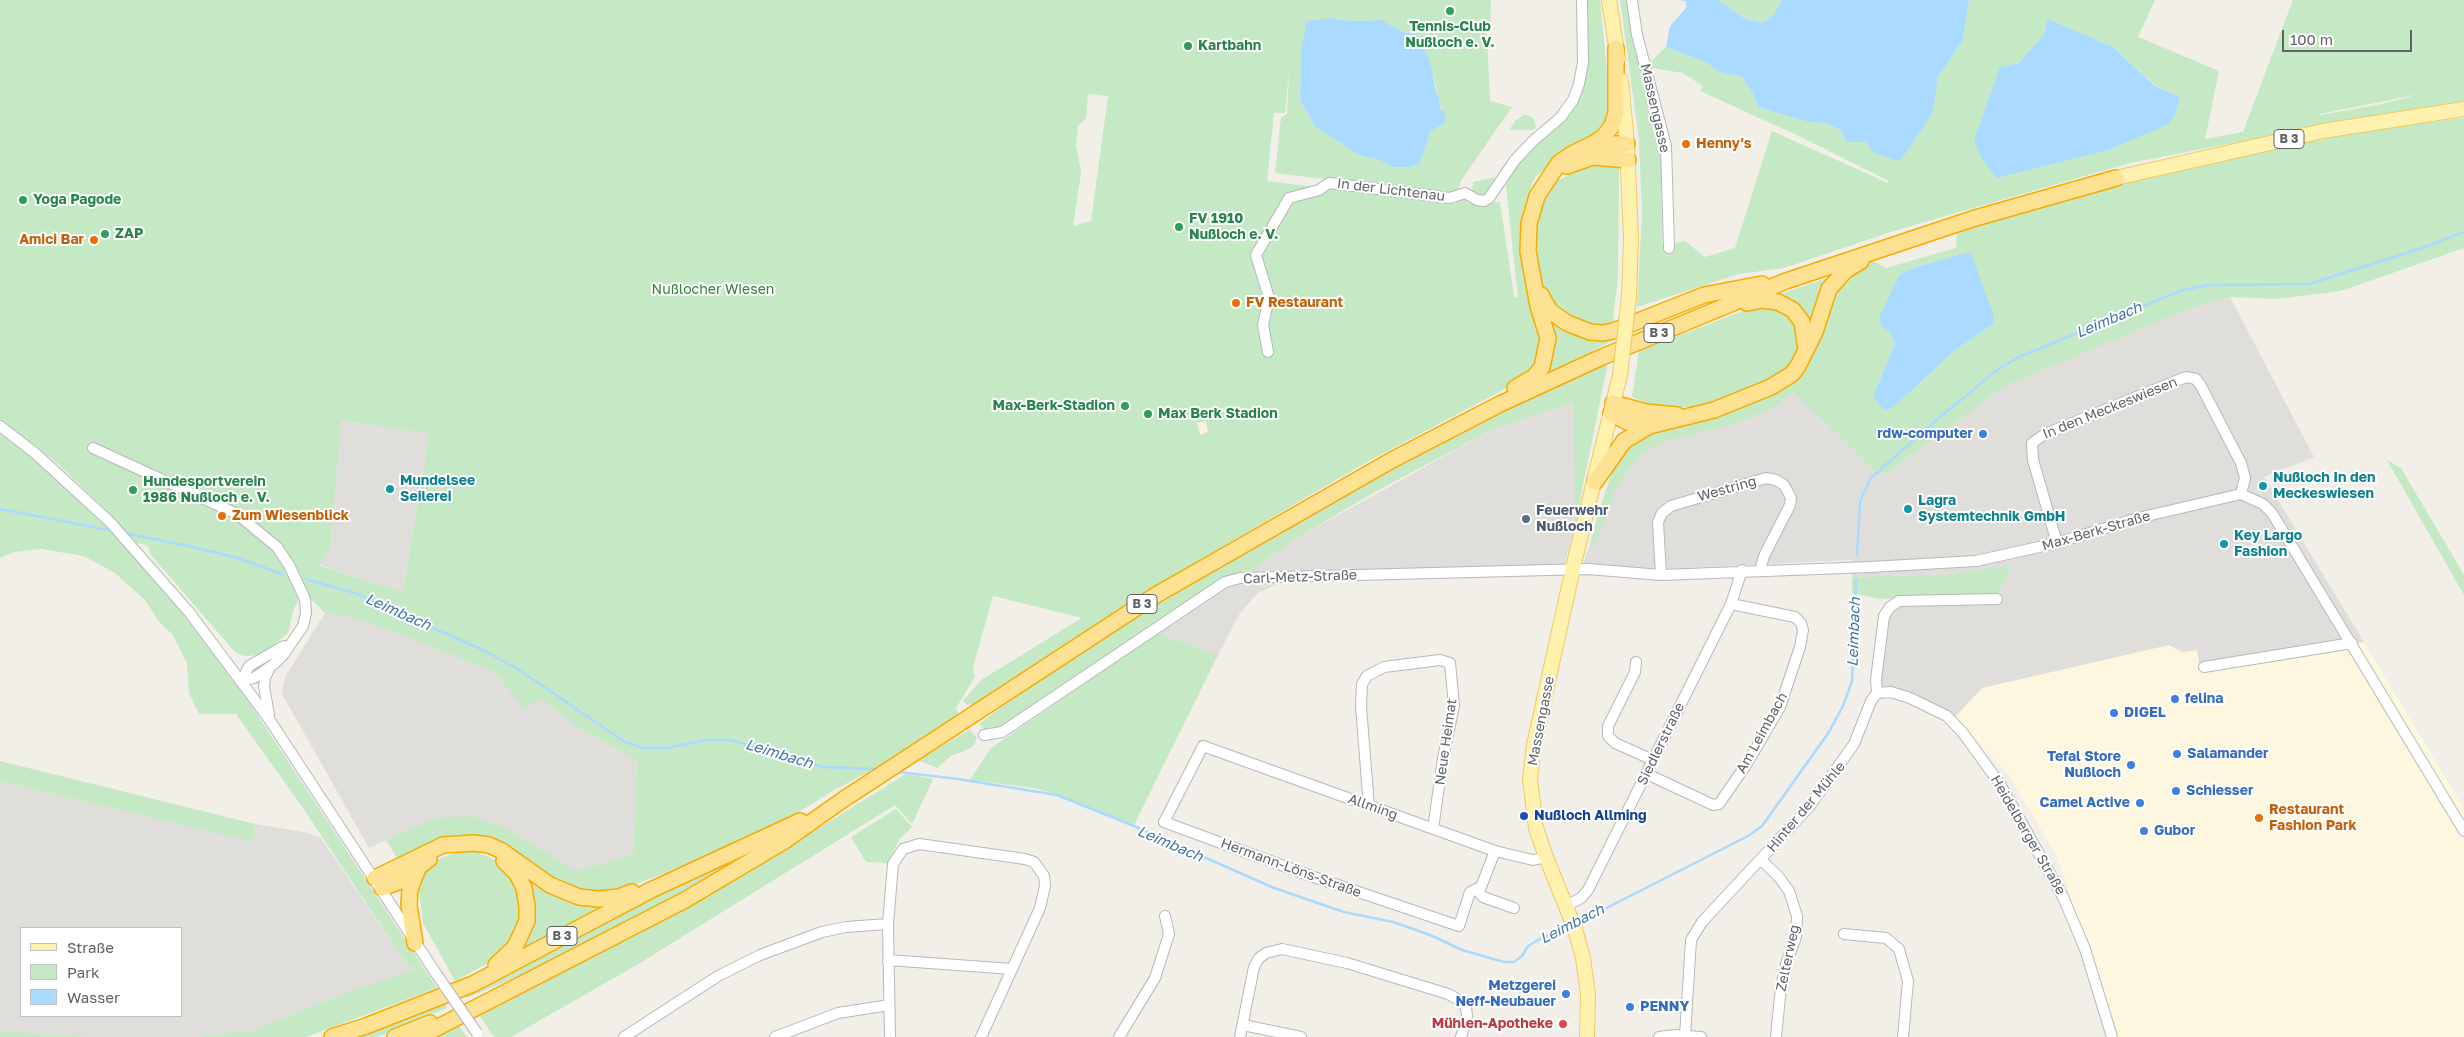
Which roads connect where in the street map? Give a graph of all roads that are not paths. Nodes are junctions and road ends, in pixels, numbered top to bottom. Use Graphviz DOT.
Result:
graph roads {
  1 [pos="1582,0"];
  2 [pos="1609,0"];
  3 [pos="1632,0"];
  4 [pos="1616,48"];
  5 [pos="2464,109"];
  6 [pos="1592,144"];
  7 [pos="1627,144"];
  8 [pos="1628,160"];
  9 [pos="1551,175"];
  10 [pos="2116,178"];
  11 [pos="1669,248"];
  12 [pos="1879,248"];
  13 [pos="1532,275"];
  14 [pos="1786,281"];
  15 [pos="1716,309"];
  16 [pos="1806,350"];
  17 [pos="1268,352"];
  18 [pos="1500,404"];
  19 [pos="1612,408"];
  20 [pos="1688,416"];
  21 [pos="0,426"];
  22 [pos="1650,426"];
  23 [pos="93,448"];
  24 [pos="1595,482"];
  25 [pos="2241,494"];
  26 [pos="2057,543"];
  27 [pos="1573,570"];
  28 [pos="1742,570"];
  29 [pos="1760,570"];
  30 [pos="1661,575"];
  31 [pos="1997,599"];
  32 [pos="1731,604"];
  33 [pos="294,638"];
  34 [pos="2352,644"];
  35 [pos="224,657"];
  36 [pos="1636,662"];
  37 [pos="274,664"];
  38 [pos="249,666"];
  39 [pos="2204,667"];
  40 [pos="242,680"];
  41 [pos="1877,693"];
  42 [pos="270,719"];
  43 [pos="984,735"];
  44 [pos="1203,746"];
  45 [pos="1653,760"];
  46 [pos="1647,774"];
  47 [pos="844,799"];
  48 [pos="1369,806"];
  49 [pos="1433,829"];
  50 [pos="2464,832"];
  51 [pos="1495,851"];
  52 [pos="1546,857"];
  53 [pos="1761,860"];
  54 [pos="419,866"];
  55 [pos="378,883"];
  56 [pos="1476,889"];
  57 [pos="651,890"];
  58 [pos="1566,906"];
  59 [pos="1514,908"];
  60 [pos="1165,916"];
  61 [pos="888,924"];
  62 [pos="1844,934"];
  63 [pos="415,943"];
  64 [pos="888,960"];
  65 [pos="1012,969"];
  66 [pos="530,980"];
  67 [pos="474,984"];
  68 [pos="889,1005"];
  69 [pos="1243,1025"];
  70 [pos="478,1035"];
  71 [pos="1679,1036"];
  72 [pos="332,1037"];
  73 [pos="395,1037"];
  74 [pos="419,1037"];
  75 [pos="624,1037"];
  76 [pos="776,1037"];
  77 [pos="890,1037"];
  78 [pos="981,1037"];
  79 [pos="1118,1037"];
  80 [pos="1240,1037"];
  81 [pos="1301,1037"];
  82 [pos="1461,1037"];
  83 [pos="1588,1037"];
  84 [pos="1659,1037"];
  85 [pos="1701,1037"];
  86 [pos="1776,1037"];
  87 [pos="1903,1037"];
  88 [pos="2112,1037"];
  1 -- 17 [label="street, In der Lichtenau"];
  2 -- 4 [label="main road"];
  3 -- 11 [label="street, Massengasse"];
  4 -- 6 [label="highway"];
  4 -- 7 [label="main road"];
  5 -- 10 [label="main road, B 3"];
  6 -- 7 [label="highway"];
  6 -- 9 [label="highway"];
  7 -- 8 [label="main road"];
  8 -- 9 [label="highway"];
  8 -- 19 [label="main road, Massengasse, bridge"];
  9 -- 13 [label="highway"];
  10 -- 12 [label="highway, B 3"];
  12 -- 14 [label="highway, B 3"];
  12 -- 16 [label="highway"];
  13 -- 14 [label="highway"];
  13 -- 18 [label="highway"];
  14 -- 15 [label="highway, B 3"];
  15 -- 16 [label="highway"];
  15 -- 18 [label="highway, B 3"];
  16 -- 20 [label="highway"];
  18 -- 47 [label="highway, B 3"];
  19 -- 20 [label="highway"];
  19 -- 22 [label="highway"];
  19 -- 24 [label="main road, Massengasse"];
  20 -- 22 [label="highway"];
  21 -- 35 [label="street"];
  22 -- 24 [label="highway"];
  23 -- 33 [label="street"];
  24 -- 27 [label="main road, Massengasse"];
  25 -- 26 [label="street, Max-Berk-Straße"];
  25 -- 26 [label="street, In den Meckeswiesen"];
  25 -- 34 [label="street"];
  26 -- 29 [label="street, Max-Berk-Straße"];
  27 -- 30 [label="street"];
  27 -- 43 [label="street, Carl-Metz-Straße"];
  27 -- 52 [label="main road, Massengasse"];
  28 -- 29 [label="street"];
  28 -- 30 [label="street"];
  28 -- 32 [label="street, Siedlerstraße"];
  29 -- 30 [label="street, Westring"];
  31 -- 41 [label="street, Hinter der Mühle"];
  32 -- 45 [label="street, Siedlerstraße"];
  32 -- 46 [label="street, Am Leimbach"];
  33 -- 37 [label="street"];
  33 -- 38 [label="street"];
  34 -- 39 [label="street"];
  34 -- 50 [label="street"];
  35 -- 38 [label="street"];
  35 -- 40 [label="street"];
  36 -- 45 [label="street"];
  37 -- 40 [label="street"];
  37 -- 42 [label="street"];
  38 -- 40 [label="street"];
  40 -- 42 [label="street"];
  41 -- 53 [label="street, Hinter der Mühle"];
  41 -- 88 [label="street, Heidelberger Straße"];
  42 -- 55 [label="street"];
  44 -- 48 [label="street, Allming"];
  44 -- 56 [label="street, Hermann-Löns-Straße"];
  45 -- 46 [label="street, Siedlerstraße"];
  46 -- 58 [label="street, Siedlerstraße"];
  47 -- 57 [label="highway, B 3"];
  47 -- 66 [label="highway, B 3"];
  48 -- 49 [label="street, Allming"];
  48 -- 49 [label="street, Neue Heimat"];
  49 -- 51 [label="street, Allming"];
  51 -- 52 [label="street, Allming"];
  51 -- 56 [label="street, Hermann-Löns-Straße"];
  52 -- 58 [label="main road, Massengasse"];
  53 -- 71 [label="street, Hinter der Mühle"];
  53 -- 86 [label="street, Zelterweg"];
  54 -- 55 [label="highway"];
  54 -- 63 [label="highway"];
  54 -- 67 [label="highway"];
  55 -- 57 [label="highway"];
  55 -- 63 [label="street"];
  56 -- 59 [label="street"];
  57 -- 67 [label="highway, B 3"];
  58 -- 83 [label="main road, Massengasse"];
  60 -- 79 [label="street"];
  61 -- 64 [label="street"];
  61 -- 65 [label="street"];
  61 -- 75 [label="street"];
  62 -- 87 [label="street"];
  63 -- 70 [label="street, bridge"];
  64 -- 65 [label="street"];
  64 -- 68 [label="street"];
  65 -- 78 [label="street"];
  66 -- 73 [label="highway, B 3"];
  66 -- 74 [label="highway"];
  67 -- 72 [label="highway, B 3"];
  68 -- 76 [label="street"];
  68 -- 77 [label="street"];
  69 -- 80 [label="street"];
  69 -- 81 [label="street"];
  69 -- 82 [label="street"];
  71 -- 84 [label="street"];
  71 -- 85 [label="street"];
}
